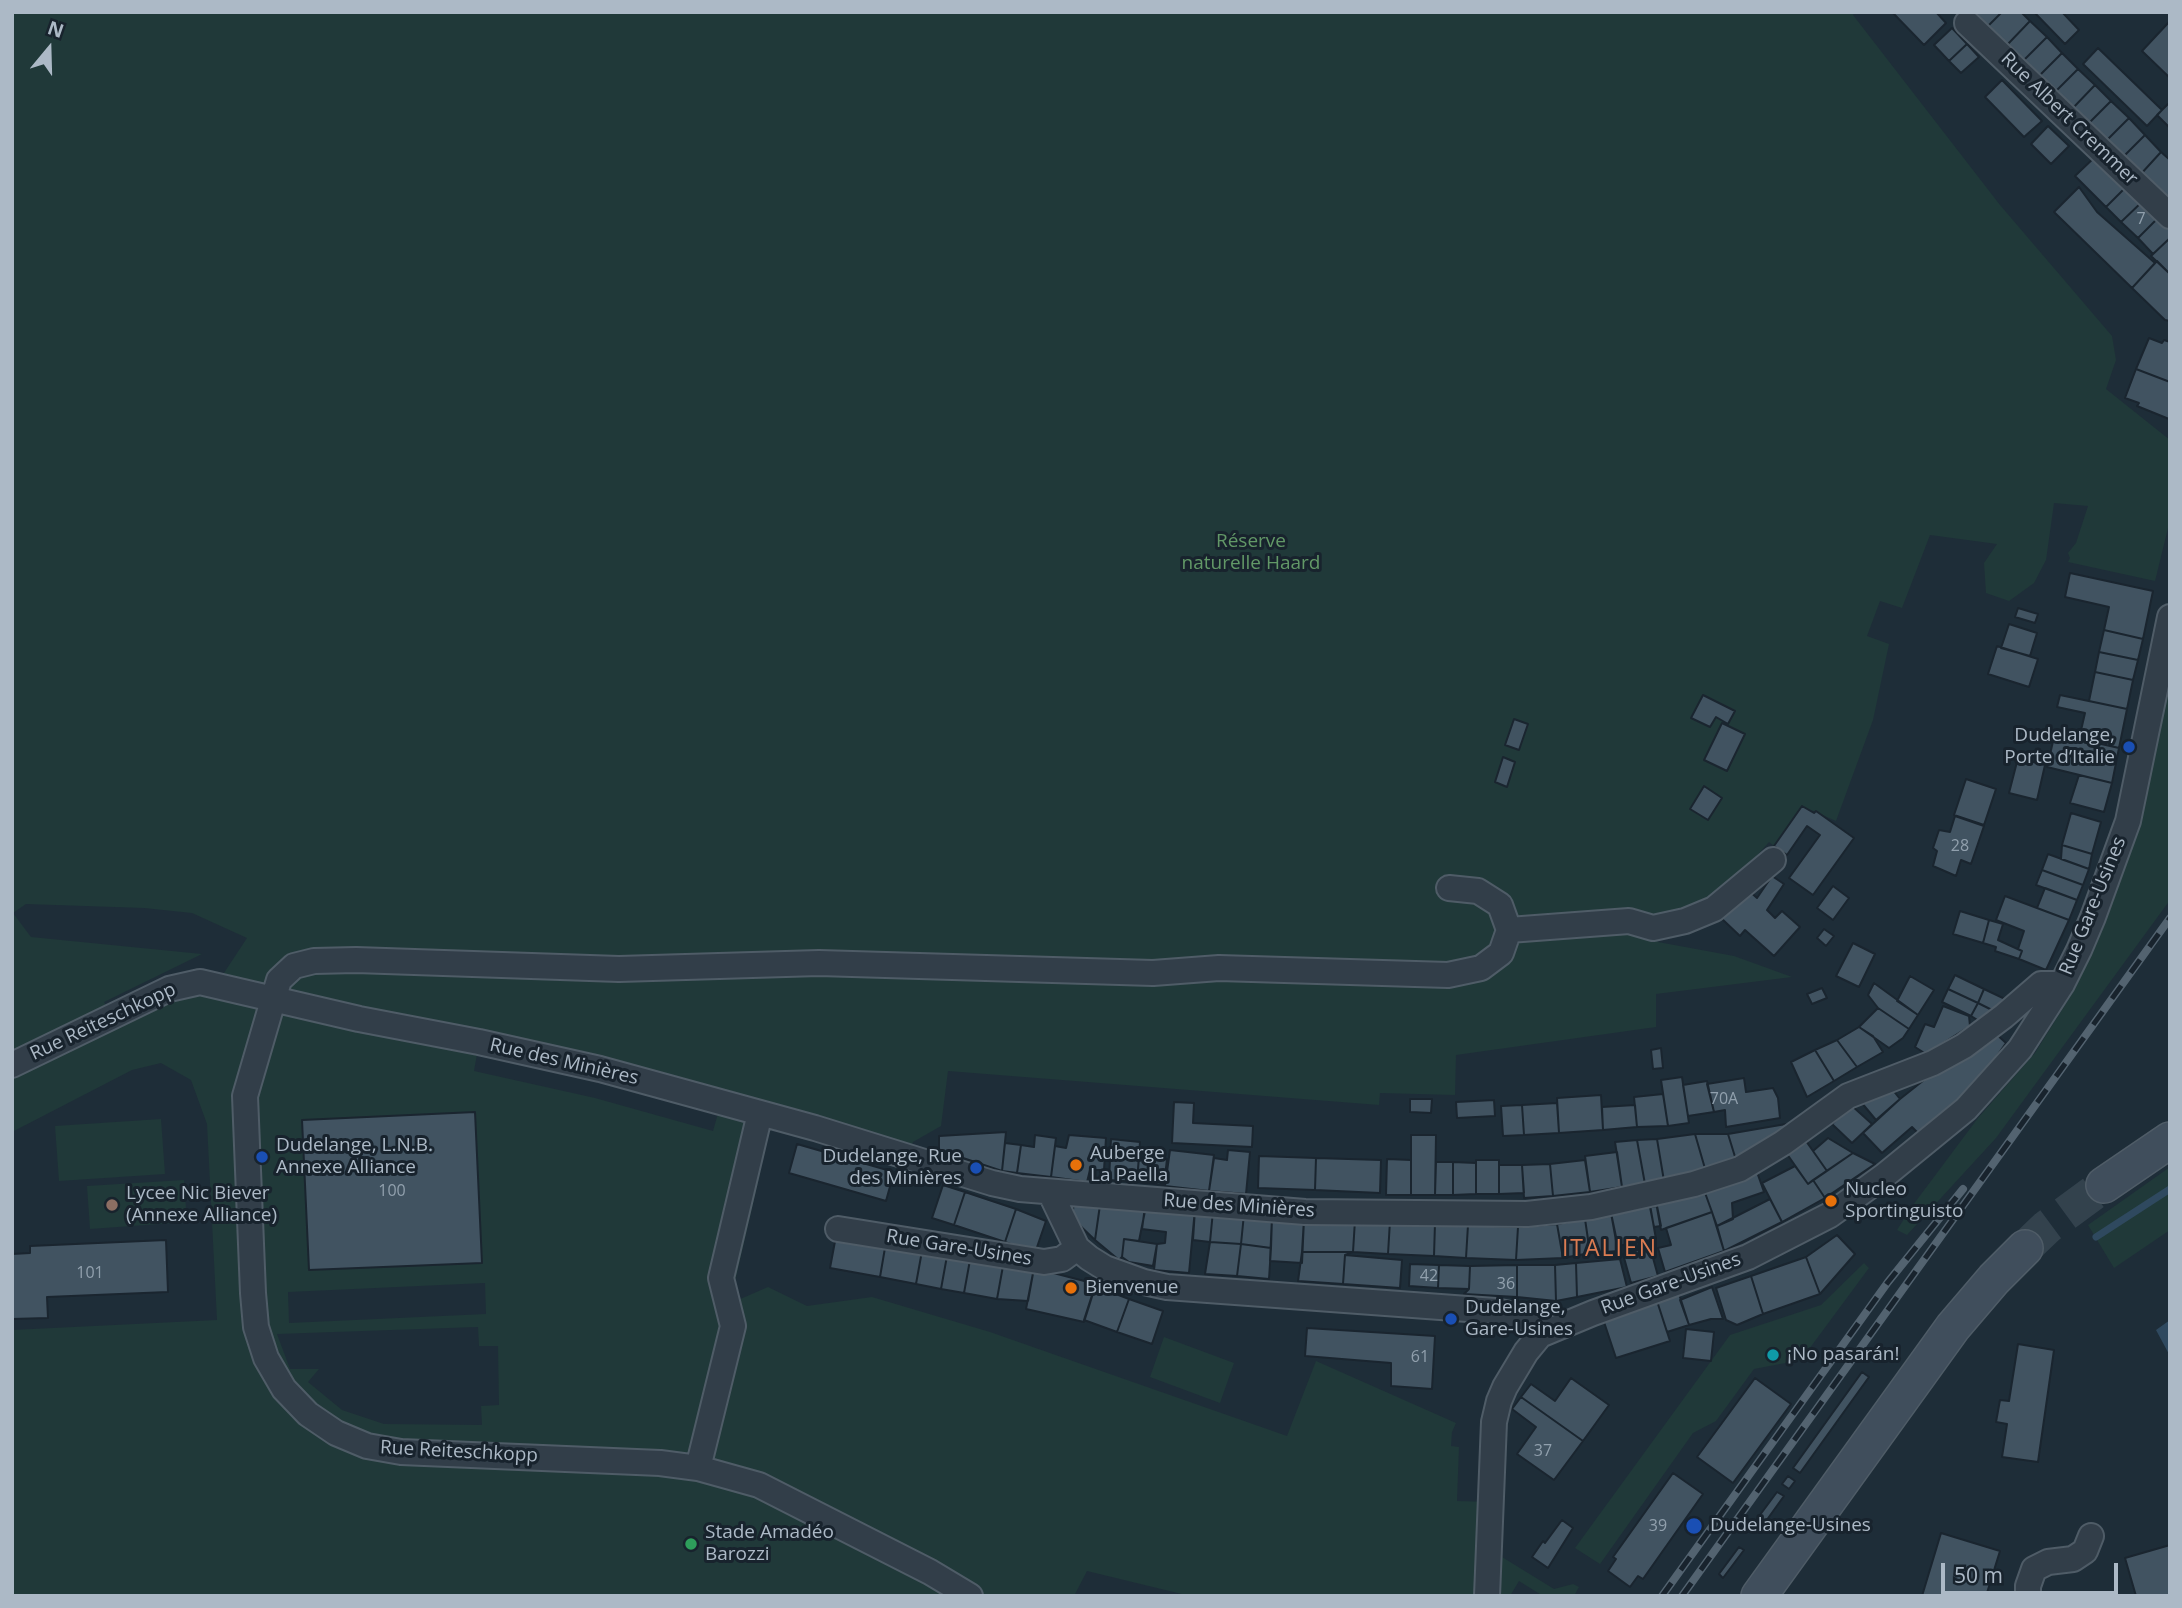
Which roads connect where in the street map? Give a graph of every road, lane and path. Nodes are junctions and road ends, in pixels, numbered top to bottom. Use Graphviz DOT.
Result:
graph roads {
  1 [pos="1968,23"];
  2 [pos="2170,216"];
  3 [pos="2170,617"];
  4 [pos="1773,860"];
  5 [pos="1449,888"];
  6 [pos="1509,930"];
  7 [pos="2062,984"];
  8 [pos="273,999"];
  9 [pos="12,1066"];
  10 [pos="760,1113"];
  11 [pos="2170,1140"];
  12 [pos="2104,1185"];
  13 [pos="1050,1192"];
  14 [pos="838,1229"];
  15 [pos="1077,1248"];
  16 [pos="2025,1248"];
  17 [pos="1548,1331"];
  18 [pos="698,1468"];
  19 [pos="2091,1536"];
  20 [pos="970,1596"];
  21 [pos="1487,1596"];
  22 [pos="1759,1596"];
  23 [pos="2028,1596"];
  1 -- 2 [label="street, Rue Albert Cremmer"];
  3 -- 7 [label="street, Rue Gare-Usines"];
  4 -- 6 [label="street"];
  5 -- 6 [label="street"];
  6 -- 8 [label="street"];
  7 -- 13 [label="street, Rue des Minières"];
  7 -- 17 [label="street, Rue Gare-Usines"];
  8 -- 9 [label="street, Rue Reiteschkopp"];
  8 -- 10 [label="street, Rue des Minières"];
  8 -- 18 [label="street, Rue Reiteschkopp"];
  10 -- 13 [label="street, Rue des Minières"];
  10 -- 18 [label="street"];
  11 -- 12 [label="main road"];
  13 -- 15 [label="street"];
  14 -- 15 [label="street, Rue Gare-Usines"];
  15 -- 17 [label="street"];
  16 -- 22 [label="main road"];
  17 -- 21 [label="street, Rue Gare-Usines"];
  18 -- 20 [label="street, Rue Reiteschkopp"];
  19 -- 23 [label="street"];
}
